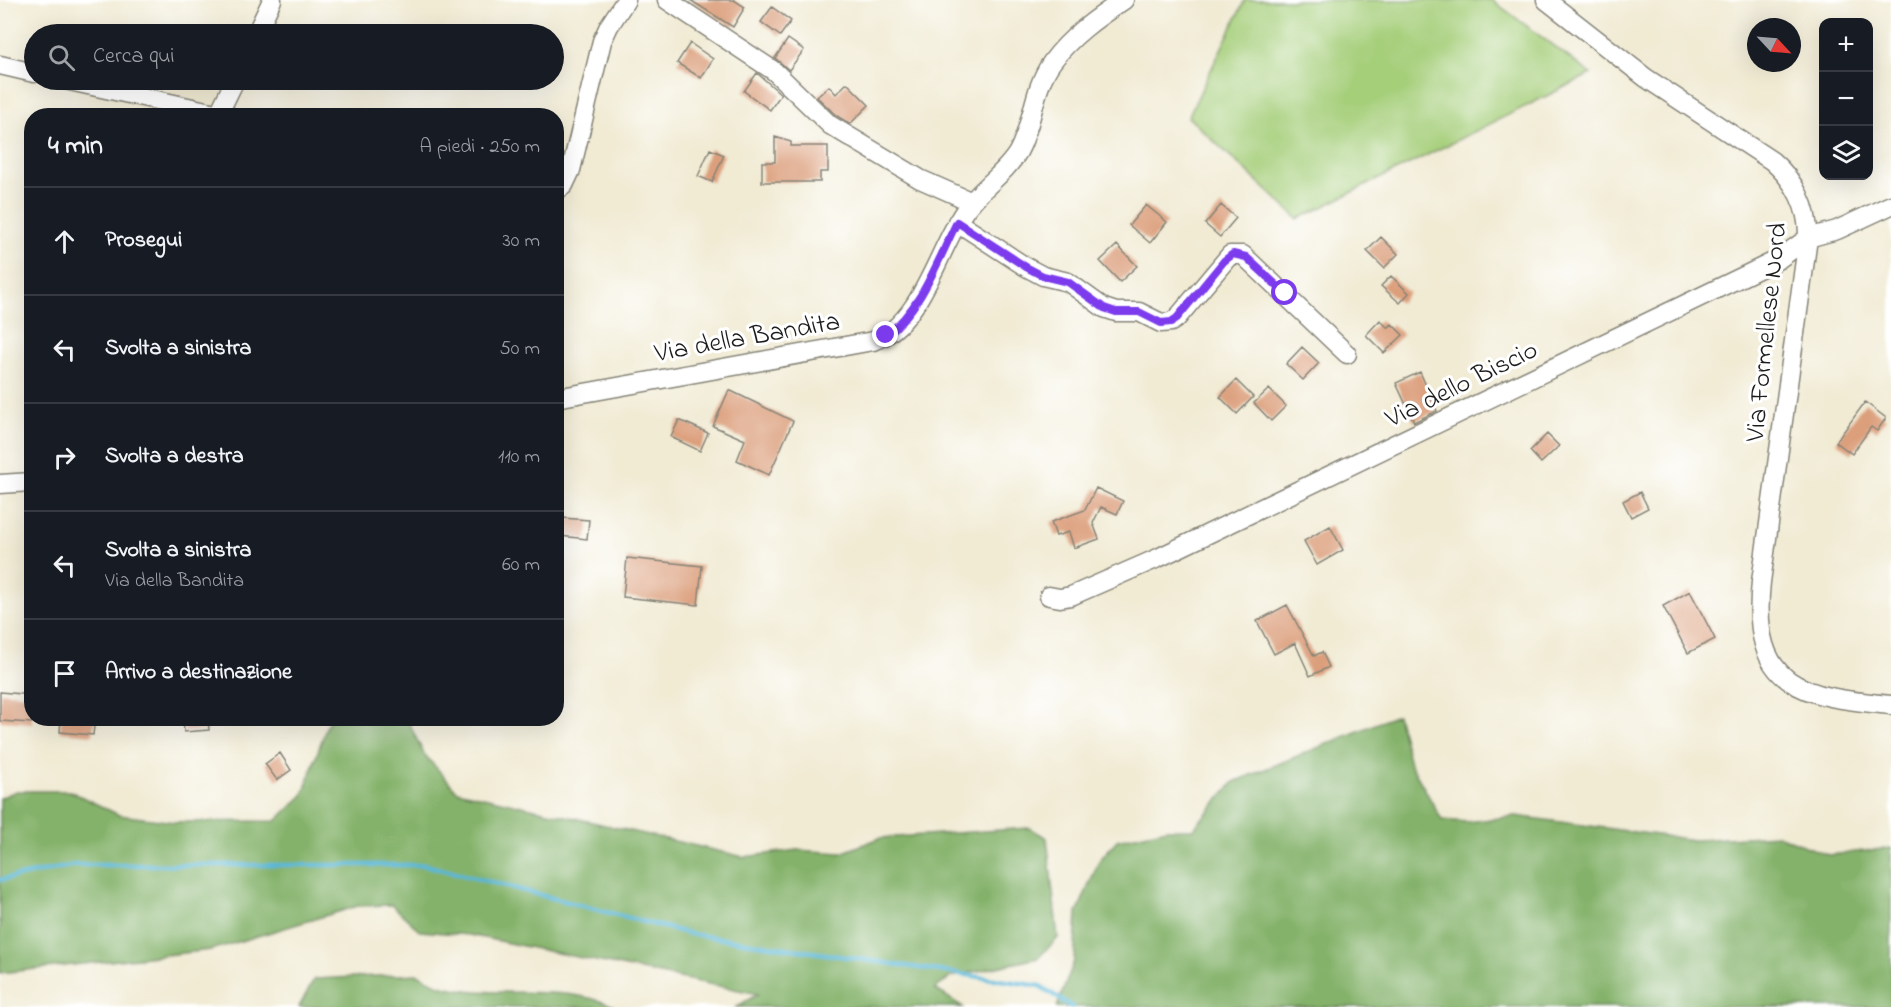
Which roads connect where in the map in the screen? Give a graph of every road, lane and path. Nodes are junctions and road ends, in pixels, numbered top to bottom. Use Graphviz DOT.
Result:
graph roads {
  1 [pos="272,0"];
  2 [pos="626,0"];
  3 [pos="667,0"];
  4 [pos="1124,0"];
  5 [pos="1546,0"];
  6 [pos="261,24"];
  7 [pos="0,65"];
  8 [pos="24,71"];
  9 [pos="112,90"];
  10 [pos="232,90"];
  11 [pos="196,108"];
  12 [pos="226,108"];
  13 [pos="564,185"];
  14 [pos="972,202"];
  15 [pos="1891,204"];
  16 [pos="957,222"];
  17 [pos="1808,238"];
  18 [pos="1347,354"];
  19 [pos="564,397"];
  20 [pos="24,482"];
  21 [pos="0,484"];
  22 [pos="1049,596"];
  23 [pos="1891,705"];
  1 -- 6 [label="street"];
  2 -- 13 [label="street"];
  3 -- 14 [label="street"];
  4 -- 14 [label="street, Via della Bandita"];
  5 -- 17 [label="street, Via Formellese Nord"];
  7 -- 8 [label="street"];
  9 -- 11 [label="street"];
  10 -- 12 [label="street"];
  14 -- 16 [label="street, Via della Bandita"];
  15 -- 17 [label="street, Via dello Biscio"];
  16 -- 18 [label="street"];
  16 -- 19 [label="street, Via della Bandita"];
  17 -- 22 [label="street, Via dello Biscio"];
  17 -- 23 [label="street, Via Formellese Nord"];
  20 -- 21 [label="street"];
}
